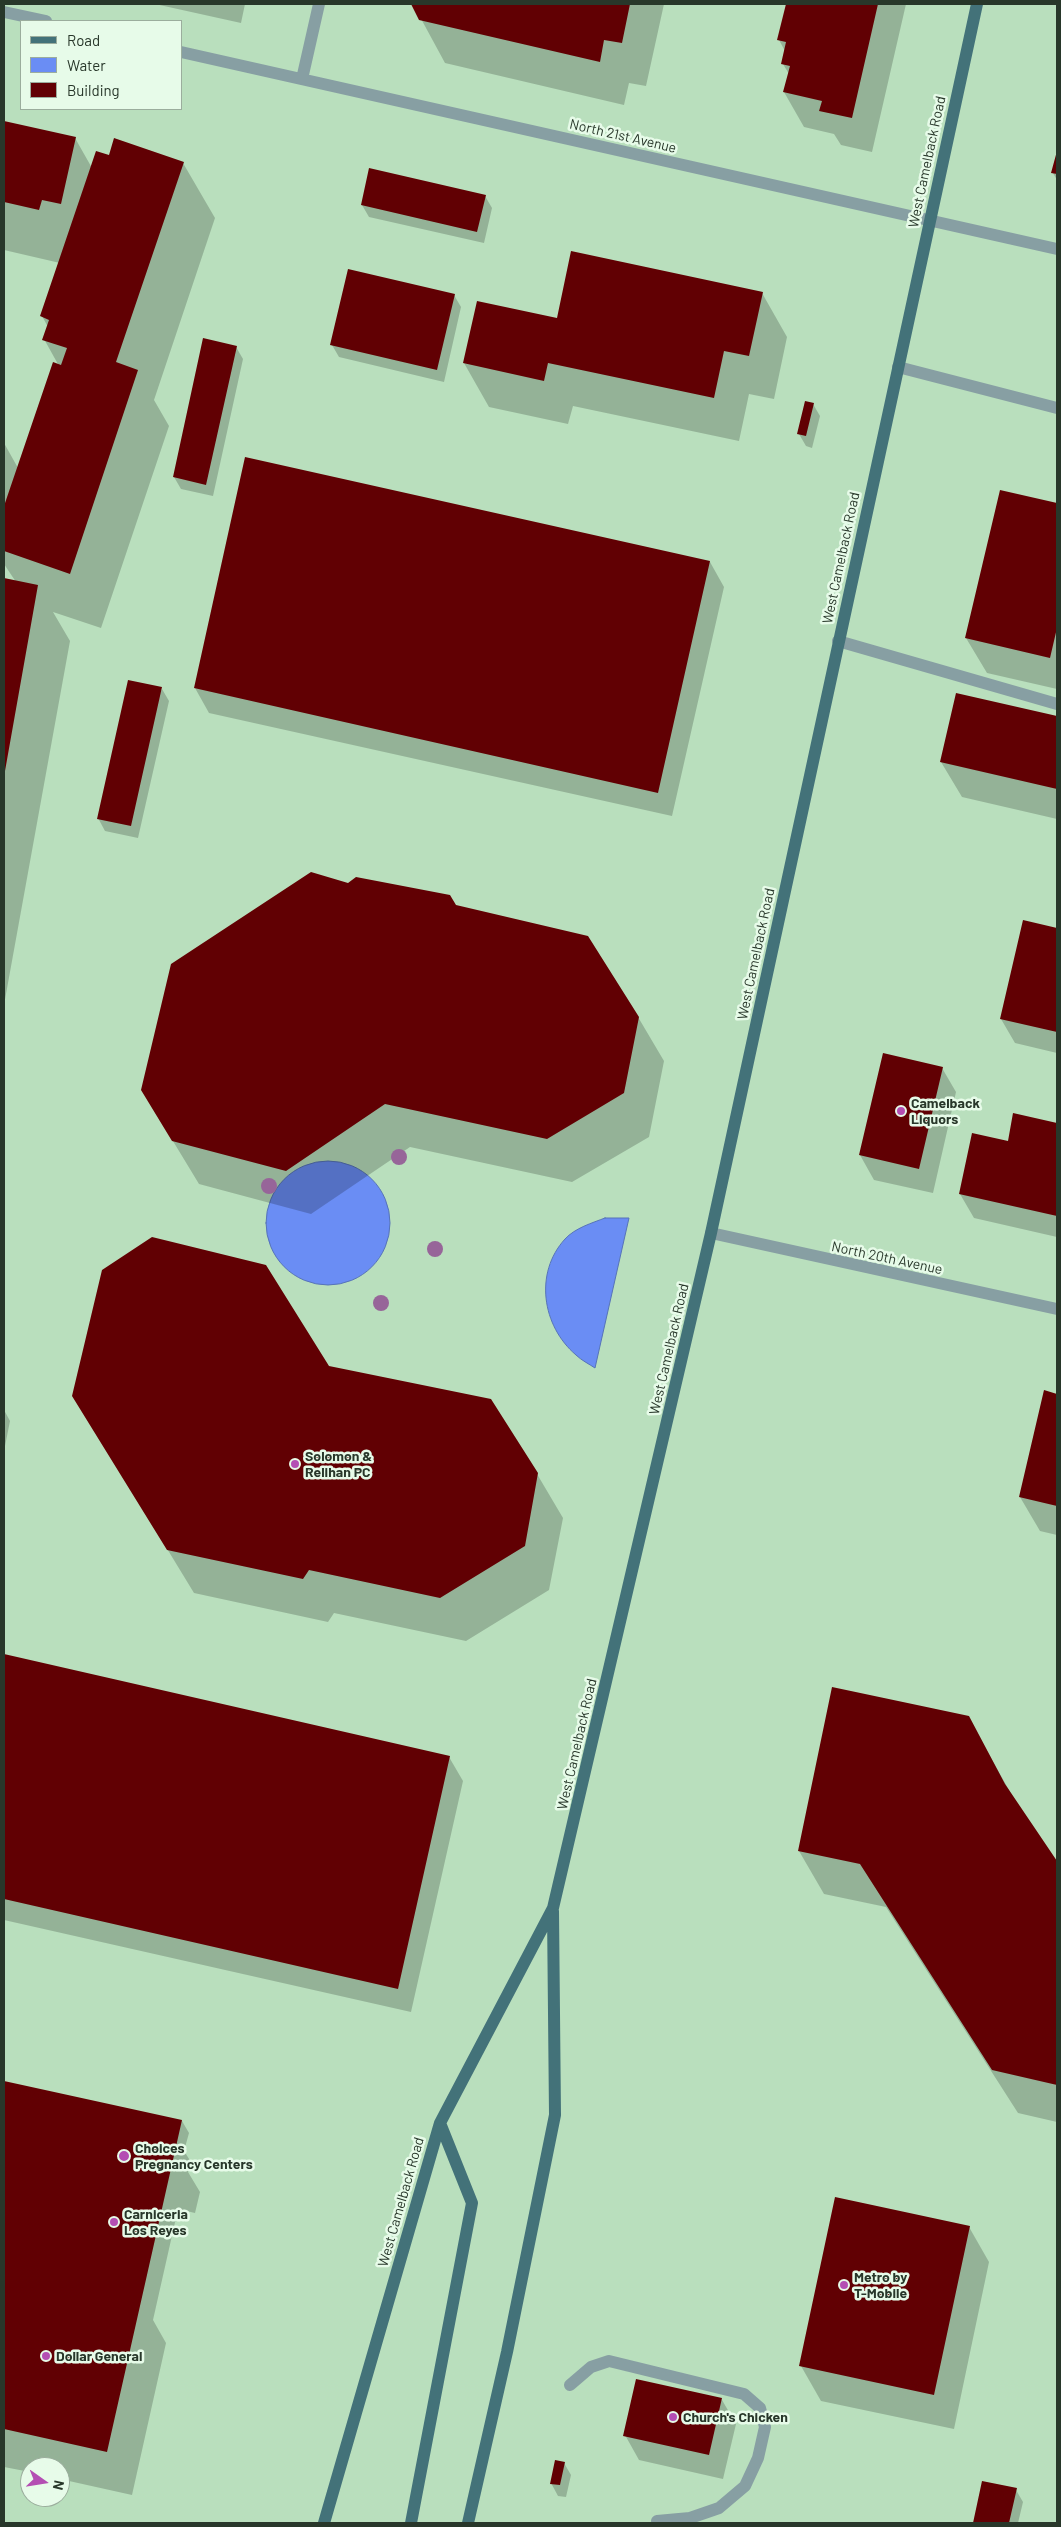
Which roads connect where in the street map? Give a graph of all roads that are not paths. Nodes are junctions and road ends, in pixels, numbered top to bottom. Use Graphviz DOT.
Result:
graph roads {
  1 [pos="319,4"];
  2 [pos="977,4"];
  3 [pos="4,12"];
  4 [pos="41,20"];
  5 [pos="182,52"];
  6 [pos="302,79"];
  7 [pos="929,220"];
  8 [pos="1057,249"];
  9 [pos="898,367"];
  10 [pos="1057,408"];
  11 [pos="838,641"];
  12 [pos="1057,704"];
  13 [pos="712,1234"];
  14 [pos="1057,1309"];
  15 [pos="553,1908"];
  16 [pos="440,2123"];
  17 [pos="570,2385"];
  18 [pos="657,2521"];
  19 [pos="324,2523"];
  20 [pos="411,2523"];
  21 [pos="468,2523"];
  1 -- 6 [label="street"];
  2 -- 7 [label="main road, West Camelback Road"];
  3 -- 4 [label="street"];
  5 -- 6 [label="street, North 21st Avenue"];
  6 -- 7 [label="street, North 21st Avenue"];
  7 -- 8 [label="street, North 21st Avenue"];
  7 -- 9 [label="main road, West Camelback Road"];
  9 -- 10 [label="street"];
  9 -- 11 [label="main road, West Camelback Road"];
  11 -- 12 [label="street"];
  11 -- 13 [label="main road, West Camelback Road"];
  13 -- 14 [label="street, North 20th Avenue"];
  13 -- 15 [label="main road, West Camelback Road"];
  15 -- 16 [label="main road, West Camelback Road"];
  15 -- 21 [label="main road, West Camelback Road"];
  16 -- 19 [label="main road, West Camelback Road"];
  16 -- 20 [label="main road"];
  17 -- 18 [label="street"];
}
